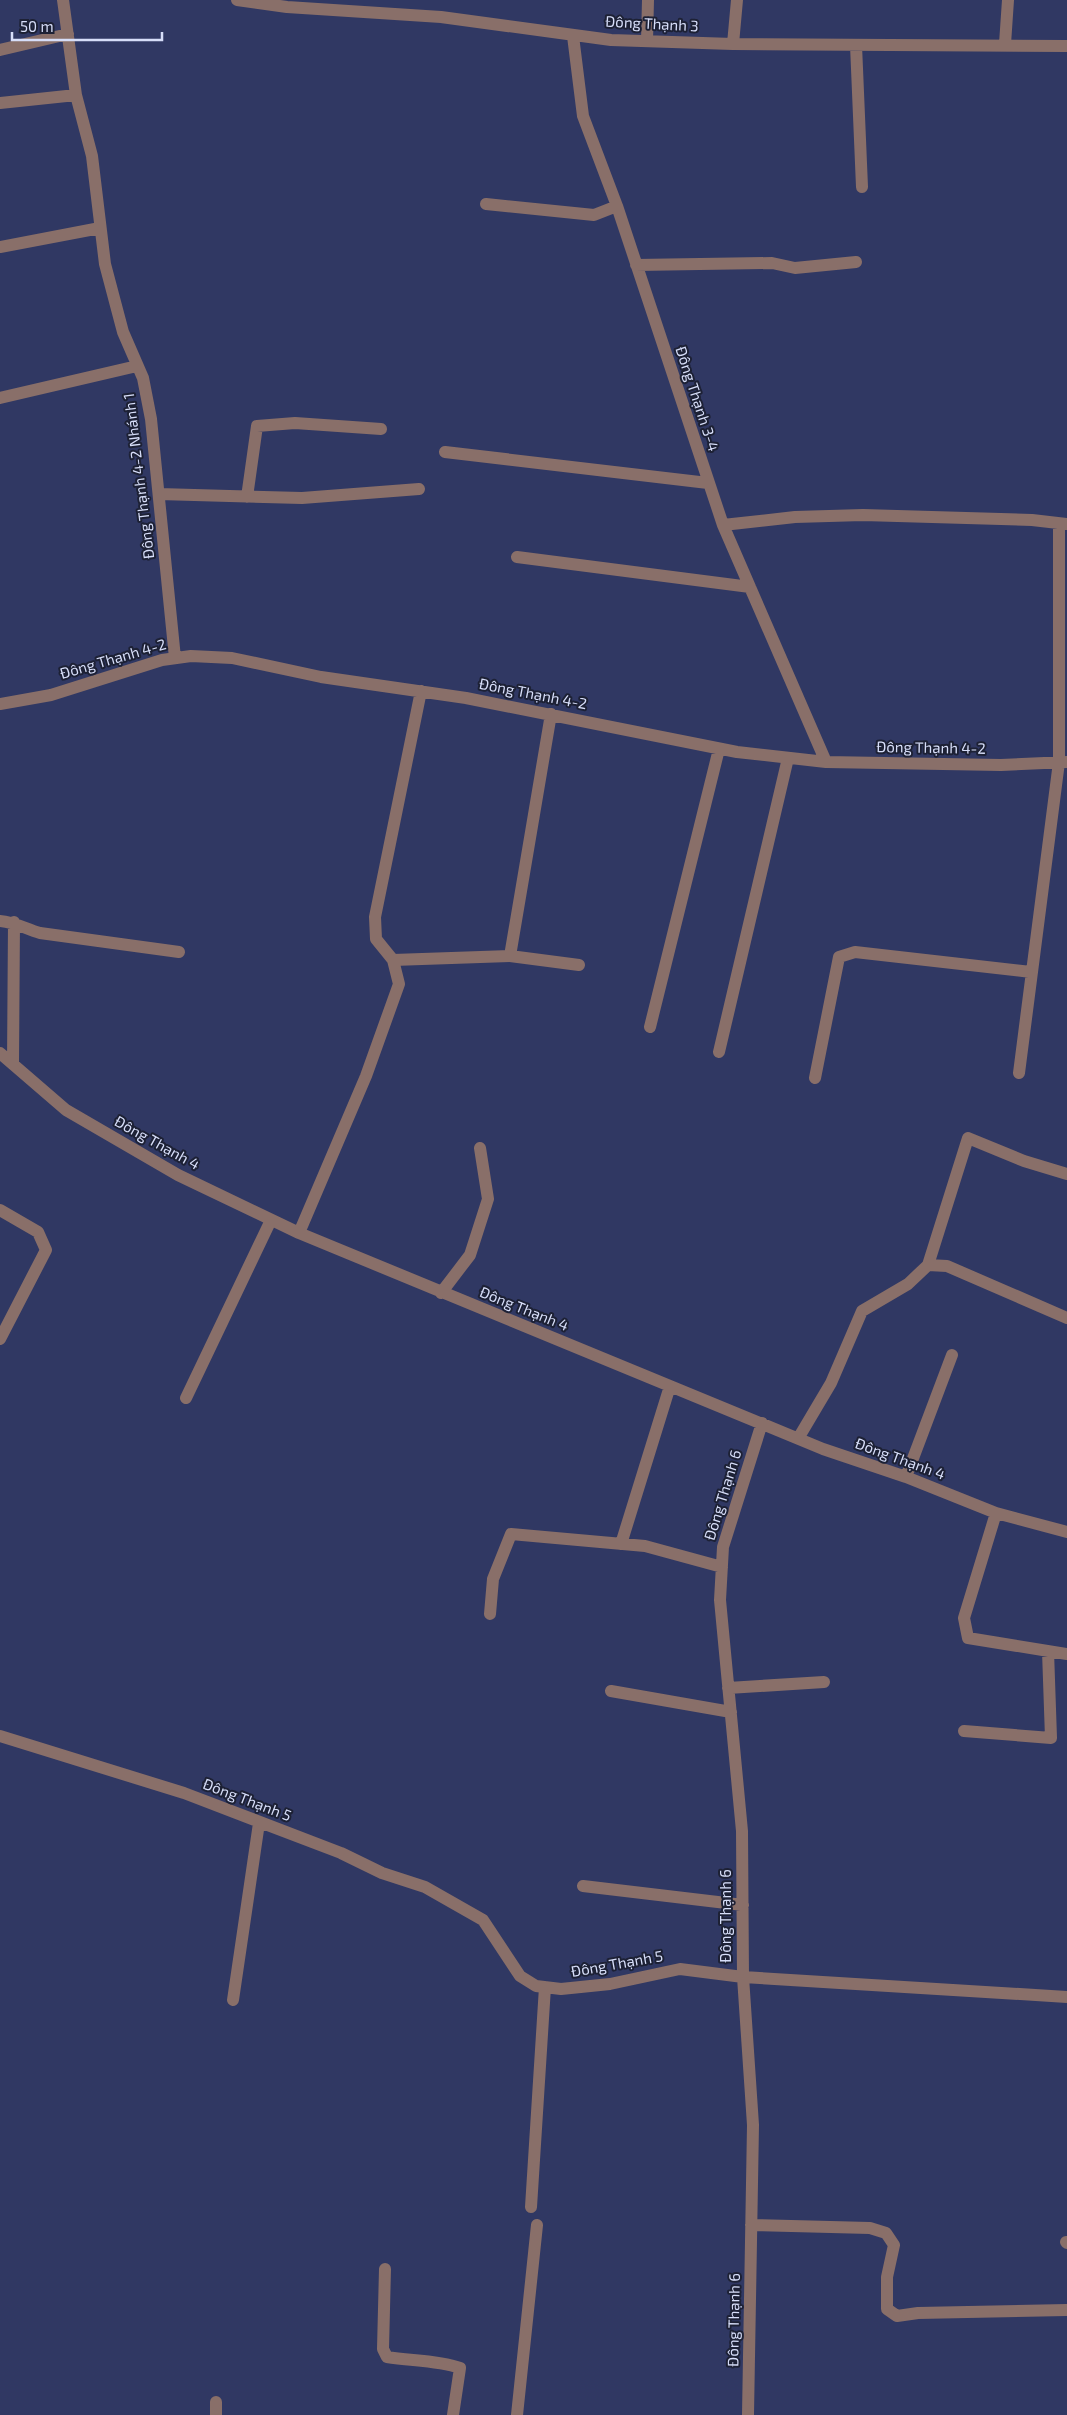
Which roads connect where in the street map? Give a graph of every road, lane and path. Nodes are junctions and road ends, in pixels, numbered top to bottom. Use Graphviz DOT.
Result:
graph roads {
  1 [pos="63,0"];
  2 [pos="237,0"];
  3 [pos="384,0"];
  4 [pos="648,0"];
  5 [pos="737,0"];
  6 [pos="1008,0"];
  7 [pos="287,3"];
  8 [pos="381,13"];
  9 [pos="68,34"];
  10 [pos="573,36"];
  11 [pos="647,41"];
  12 [pos="733,44"];
  13 [pos="1005,44"];
  14 [pos="856,45"];
  15 [pos="1067,46"];
  16 [pos="0,50"];
  17 [pos="76,95"];
  18 [pos="0,103"];
  19 [pos="862,187"];
  20 [pos="486,204"];
  21 [pos="617,206"];
  22 [pos="100,228"];
  23 [pos="0,247"];
  24 [pos="856,262"];
  25 [pos="636,265"];
  26 [pos="138,366"];
  27 [pos="0,398"];
  28 [pos="381,429"];
  29 [pos="445,452"];
  30 [pos="708,483"];
  31 [pos="419,489"];
  32 [pos="159,494"];
  33 [pos="247,497"];
  34 [pos="1063,524"];
  35 [pos="723,525"];
  36 [pos="517,557"];
  37 [pos="750,586"];
  38 [pos="175,658"];
  39 [pos="421,691"];
  40 [pos="0,704"];
  41 [pos="551,714"];
  42 [pos="719,748"];
  43 [pos="788,758"];
  44 [pos="826,762"];
  45 [pos="1063,762"];
  46 [pos="0,921"];
  47 [pos="14,922"];
  48 [pos="179,952"];
  49 [pos="510,956"];
  50 [pos="393,960"];
  51 [pos="579,965"];
  52 [pos="1031,972"];
  53 [pos="650,1027"];
  54 [pos="719,1052"];
  55 [pos="0,1053"];
  56 [pos="13,1064"];
  57 [pos="1019,1073"];
  58 [pos="815,1078"];
  59 [pos="480,1148"];
  60 [pos="1067,1174"];
  61 [pos="0,1210"];
  62 [pos="271,1220"];
  63 [pos="299,1233"];
  64 [pos="928,1265"];
  65 [pos="441,1293"];
  66 [pos="1067,1318"];
  67 [pos="0,1339"];
  68 [pos="952,1355"];
  69 [pos="670,1386"];
  70 [pos="186,1398"];
  71 [pos="762,1423"];
  72 [pos="799,1438"];
  73 [pos="906,1477"];
  74 [pos="996,1513"];
  75 [pos="1067,1532"];
  76 [pos="621,1544"];
  77 [pos="722,1567"];
  78 [pos="490,1614"];
  79 [pos="1048,1651"];
  80 [pos="1067,1654"];
  81 [pos="824,1682"];
  82 [pos="728,1688"];
  83 [pos="611,1691"];
  84 [pos="731,1712"];
  85 [pos="964,1731"];
  86 [pos="0,1736"];
  87 [pos="258,1823"];
  88 [pos="583,1886"];
  89 [pos="743,1906"];
  90 [pos="743,1977"];
  91 [pos="545,1987"];
  92 [pos="1067,1997"];
  93 [pos="233,2000"];
  94 [pos="531,2207"];
  95 [pos="537,2225"];
  96 [pos="752,2225"];
  97 [pos="385,2269"];
  98 [pos="1067,2310"];
  99 [pos="216,2402"];
  100 [pos="216,2415"];
  101 [pos="453,2415"];
  102 [pos="517,2415"];
  103 [pos="748,2415"];
  1 -- 9 [label="street, Đông Thạnh 4-2 Nhánh 1"];
  2 -- 7 [label="street, Đông Thạnh 3"];
  3 -- 8 [label="street"];
  4 -- 11 [label="street"];
  5 -- 12 [label="street"];
  6 -- 13 [label="street"];
  7 -- 8 [label="street, Đông Thạnh 3"];
  8 -- 10 [label="street, Đông Thạnh 3"];
  9 -- 16 [label="street"];
  9 -- 17 [label="street, Đông Thạnh 4-2 Nhánh 1"];
  10 -- 11 [label="street, Đông Thạnh 3"];
  10 -- 21 [label="street, Đông Thạnh 3-4"];
  11 -- 12 [label="street, Đông Thạnh 3"];
  12 -- 14 [label="street, Đông Thạnh 3"];
  13 -- 14 [label="street, Đông Thạnh 3"];
  13 -- 15 [label="street, Đông Thạnh 3"];
  14 -- 19 [label="street"];
  17 -- 18 [label="street"];
  17 -- 22 [label="street, Đông Thạnh 4-2 Nhánh 1"];
  20 -- 21 [label="street"];
  21 -- 25 [label="street, Đông Thạnh 3-4"];
  22 -- 23 [label="street"];
  22 -- 26 [label="street, Đông Thạnh 4-2 Nhánh 1"];
  24 -- 25 [label="street"];
  25 -- 30 [label="street, Đông Thạnh 3-4"];
  26 -- 27 [label="street"];
  26 -- 32 [label="street, Đông Thạnh 4-2 Nhánh 1"];
  28 -- 33 [label="street"];
  29 -- 30 [label="street"];
  30 -- 35 [label="street, Đông Thạnh 3-4"];
  31 -- 33 [label="street"];
  32 -- 33 [label="street"];
  32 -- 38 [label="street, Đông Thạnh 4-2 Nhánh 1"];
  34 -- 35 [label="street"];
  34 -- 45 [label="street"];
  35 -- 37 [label="street, Đông Thạnh 3-4"];
  36 -- 37 [label="street"];
  37 -- 44 [label="street, Đông Thạnh 3-4"];
  38 -- 39 [label="street, Đông Thạnh 4-2"];
  38 -- 40 [label="street, Đông Thạnh 4-2"];
  39 -- 41 [label="street, Đông Thạnh 4-2"];
  39 -- 50 [label="street"];
  41 -- 42 [label="street, Đông Thạnh 4-2"];
  41 -- 49 [label="street"];
  42 -- 43 [label="street, Đông Thạnh 4-2"];
  42 -- 53 [label="street"];
  43 -- 44 [label="street, Đông Thạnh 4-2"];
  43 -- 54 [label="street"];
  44 -- 45 [label="street, Đông Thạnh 4-2"];
  45 -- 52 [label="street"];
  46 -- 47 [label="street"];
  47 -- 48 [label="street"];
  47 -- 56 [label="street"];
  49 -- 50 [label="street"];
  49 -- 51 [label="street"];
  50 -- 63 [label="street"];
  52 -- 57 [label="street"];
  52 -- 58 [label="street"];
  55 -- 56 [label="street, Đông Thạnh 4"];
  56 -- 62 [label="street, Đông Thạnh 4"];
  59 -- 65 [label="street"];
  60 -- 64 [label="street"];
  61 -- 67 [label="street"];
  62 -- 63 [label="street, Đông Thạnh 4"];
  62 -- 70 [label="street"];
  63 -- 65 [label="street, Đông Thạnh 4"];
  64 -- 66 [label="street"];
  64 -- 72 [label="street"];
  65 -- 69 [label="street, Đông Thạnh 4"];
  68 -- 73 [label="street"];
  69 -- 71 [label="street, Đông Thạnh 4"];
  69 -- 76 [label="street"];
  71 -- 72 [label="street, Đông Thạnh 4"];
  71 -- 77 [label="street, Đông Thạnh 6"];
  72 -- 73 [label="street, Đông Thạnh 4"];
  73 -- 74 [label="street, Đông Thạnh 4"];
  74 -- 75 [label="street, Đông Thạnh 4"];
  74 -- 79 [label="street"];
  76 -- 77 [label="street"];
  76 -- 78 [label="street"];
  77 -- 82 [label="street, Đông Thạnh 6"];
  79 -- 80 [label="street"];
  79 -- 85 [label="street"];
  81 -- 82 [label="street"];
  82 -- 84 [label="street, Đông Thạnh 6"];
  83 -- 84 [label="street"];
  84 -- 89 [label="street, Đông Thạnh 6"];
  86 -- 87 [label="street, Đông Thạnh 5"];
  87 -- 91 [label="street, Đông Thạnh 5"];
  87 -- 93 [label="street"];
  88 -- 89 [label="street"];
  89 -- 90 [label="street, Đông Thạnh 6"];
  90 -- 91 [label="street, Đông Thạnh 5"];
  90 -- 92 [label="street, Đông Thạnh 5"];
  90 -- 96 [label="street, Đông Thạnh 6"];
  91 -- 94 [label="street"];
  95 -- 102 [label="street"];
  96 -- 98 [label="street"];
  96 -- 103 [label="street, Đông Thạnh 6"];
  97 -- 101 [label="street"];
  99 -- 100 [label="street"];
}
